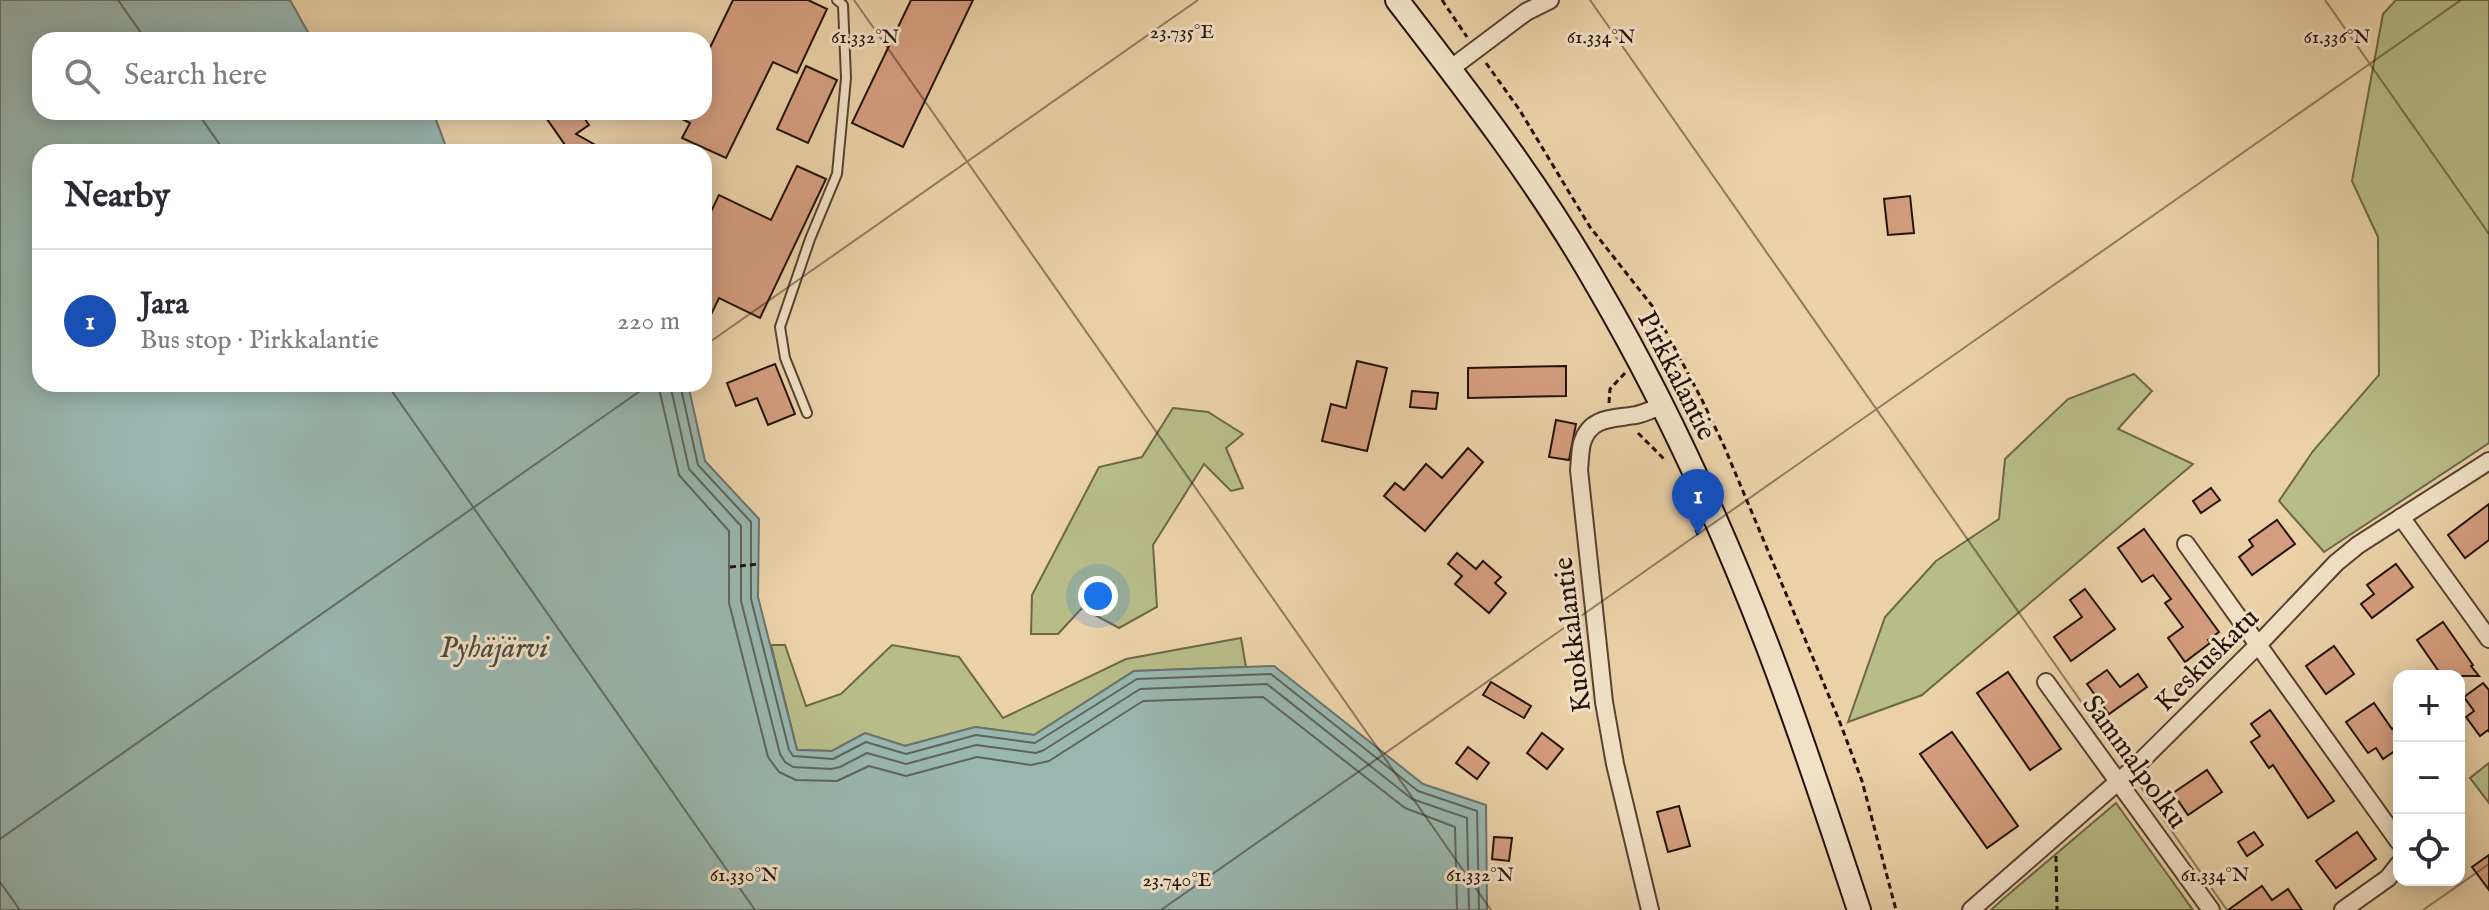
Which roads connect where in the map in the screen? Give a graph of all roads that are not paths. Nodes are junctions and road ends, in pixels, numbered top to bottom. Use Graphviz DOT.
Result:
graph roads {
  1 [pos="837,0"];
  2 [pos="1397,0"];
  3 [pos="1550,0"];
  4 [pos="1450,69"];
  5 [pos="1661,406"];
  6 [pos="807,413"];
  7 [pos="2489,461"];
  8 [pos="2401,517"];
  9 [pos="2186,544"];
  10 [pos="2489,639"];
  11 [pos="2258,645"];
  12 [pos="2046,682"];
  13 [pos="2118,780"];
  14 [pos="2393,834"];
  15 [pos="2393,872"];
  16 [pos="1650,910"];
  17 [pos="1859,910"];
  18 [pos="1971,910"];
  19 [pos="2211,910"];
  20 [pos="2343,910"];
  1 -- 6 [label="lane"];
  2 -- 4 [label="street, Pirkkalantie"];
  3 -- 4 [label="street"];
  4 -- 5 [label="street, Pirkkalantie"];
  5 -- 16 [label="street, Kuokkalantie"];
  5 -- 17 [label="street, Pirkkalantie"];
  7 -- 8 [label="street, Keskuskatu"];
  8 -- 10 [label="street"];
  8 -- 11 [label="street, Keskuskatu"];
  9 -- 11 [label="street"];
  11 -- 13 [label="street, Keskuskatu"];
  11 -- 14 [label="street"];
  12 -- 13 [label="street, Sammalpolku"];
  13 -- 18 [label="street, Keskuskatu"];
  13 -- 19 [label="street, Sammalpolku"];
  15 -- 20 [label="street"];
}
